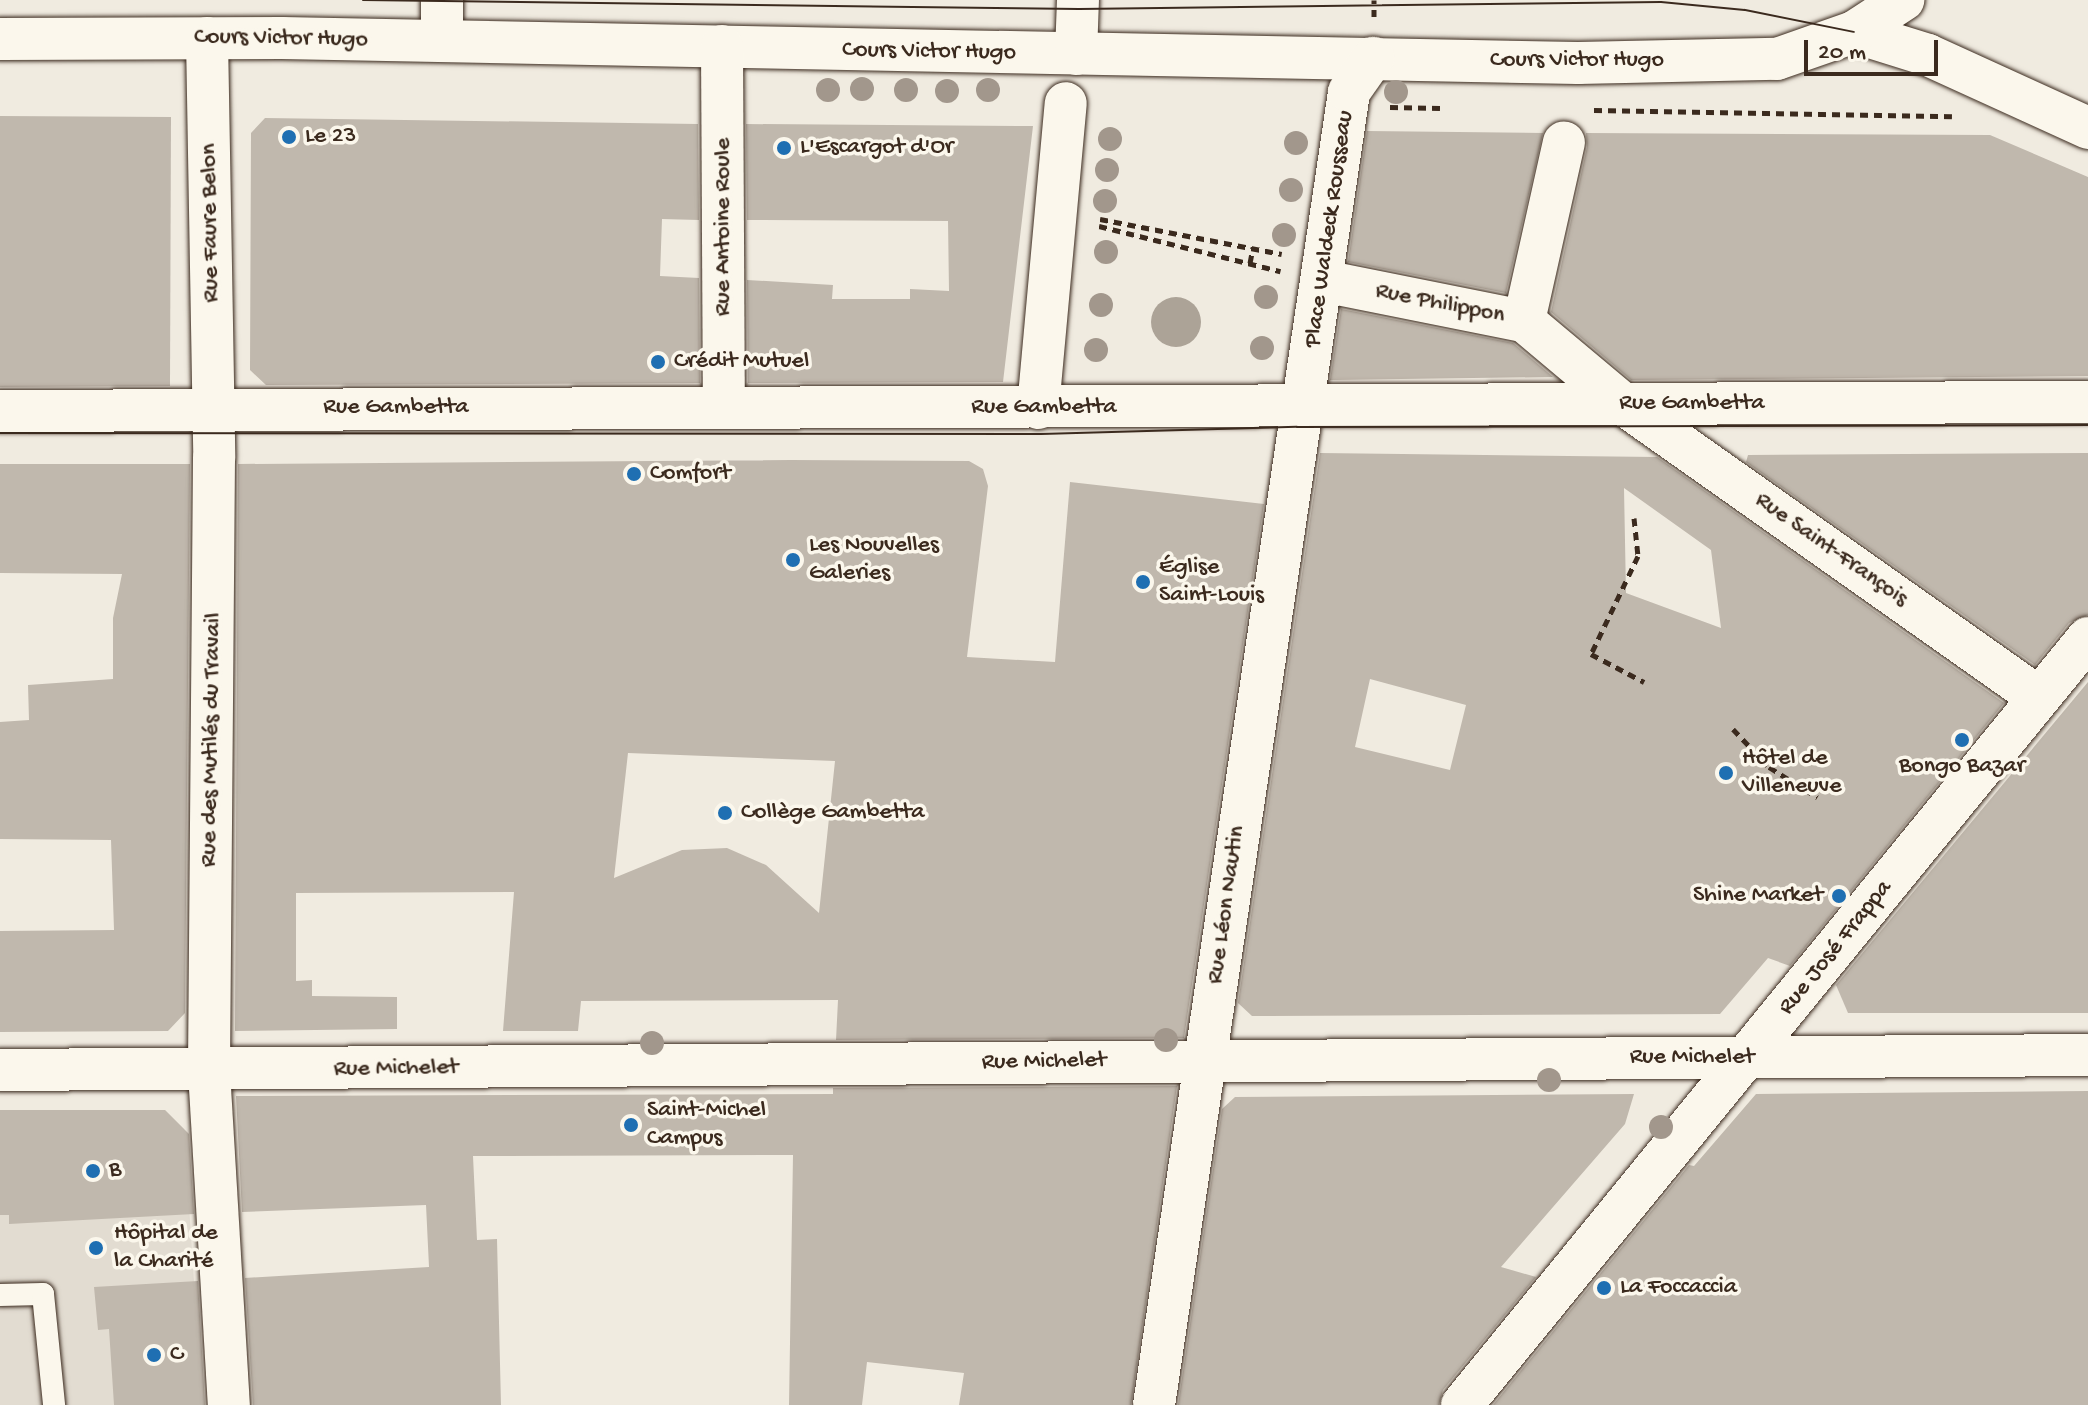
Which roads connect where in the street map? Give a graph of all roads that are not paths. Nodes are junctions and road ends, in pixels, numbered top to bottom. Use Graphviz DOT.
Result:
graph roads {
  1 [pos="442,0"];
  2 [pos="1078,0"];
  3 [pos="1903,0"];
  4 [pos="1854,32"];
  5 [pos="207,38"];
  6 [pos="0,39"];
  7 [pos="442,41"];
  8 [pos="722,46"];
  9 [pos="1076,54"];
  10 [pos="1373,58"];
  11 [pos="1066,103"];
  12 [pos="1573,126"];
  13 [pos="2088,128"];
  14 [pos="1323,281"];
  15 [pos="1524,321"];
  16 [pos="2088,402"];
  17 [pos="1623,404"];
  18 [pos="1303,406"];
  19 [pos="214,408"];
  20 [pos="724,408"];
  21 [pos="1038,408"];
  22 [pos="0,411"];
  23 [pos="2082,655"];
  24 [pos="2038,697"];
  25 [pos="2088,1055"];
  26 [pos="1747,1058"];
  27 [pos="1204,1060"];
  28 [pos="0,1070"];
  29 [pos="209,1071"];
  30 [pos="0,1295"];
  31 [pos="54,1405"];
  32 [pos="229,1405"];
  33 [pos="1154,1405"];
  34 [pos="1462,1405"];
  1 -- 7 [label="street"];
  2 -- 9 [label="street"];
  3 -- 4 [label="street, Cours Victor Hugo"];
  4 -- 10 [label="street, Cours Victor Hugo"];
  4 -- 13 [label="street"];
  5 -- 6 [label="street, Cours Victor Hugo"];
  5 -- 7 [label="street, Cours Victor Hugo"];
  5 -- 19 [label="street, Rue Faure Belon"];
  7 -- 8 [label="street, Cours Victor Hugo"];
  8 -- 9 [label="street, Cours Victor Hugo"];
  8 -- 20 [label="street, Rue Antoine Roule"];
  9 -- 10 [label="street, Cours Victor Hugo"];
  10 -- 14 [label="street, Place Waldeck Rousseau"];
  11 -- 21 [label="street"];
  12 -- 15 [label="street"];
  14 -- 15 [label="street, Rue Philippon"];
  14 -- 18 [label="street, Place Waldeck Rousseau"];
  15 -- 17 [label="street, Rue Philippon"];
  16 -- 17 [label="street, Rue Gambetta"];
  17 -- 18 [label="street, Rue Gambetta"];
  17 -- 24 [label="street, Rue Saint-François"];
  18 -- 21 [label="street, Rue Gambetta"];
  18 -- 27 [label="street, Rue Léon Nautin"];
  19 -- 20 [label="street, Rue Gambetta"];
  19 -- 22 [label="street, Rue Gambetta"];
  19 -- 29 [label="street, Rue des Mutilés du Travail"];
  20 -- 21 [label="street, Rue Gambetta"];
  23 -- 24 [label="street, Rue José Frappa"];
  24 -- 26 [label="street, Rue José Frappa"];
  25 -- 26 [label="street, Rue Michelet"];
  26 -- 27 [label="street, Rue Michelet"];
  26 -- 34 [label="street, Rue José Frappa"];
  27 -- 29 [label="street, Rue Michelet"];
  27 -- 33 [label="street, Rue Léon Nautin"];
  28 -- 29 [label="street, Rue Michelet"];
  29 -- 32 [label="street, Rue des Mutilés du Travail"];
  30 -- 31 [label="lane"];
}
